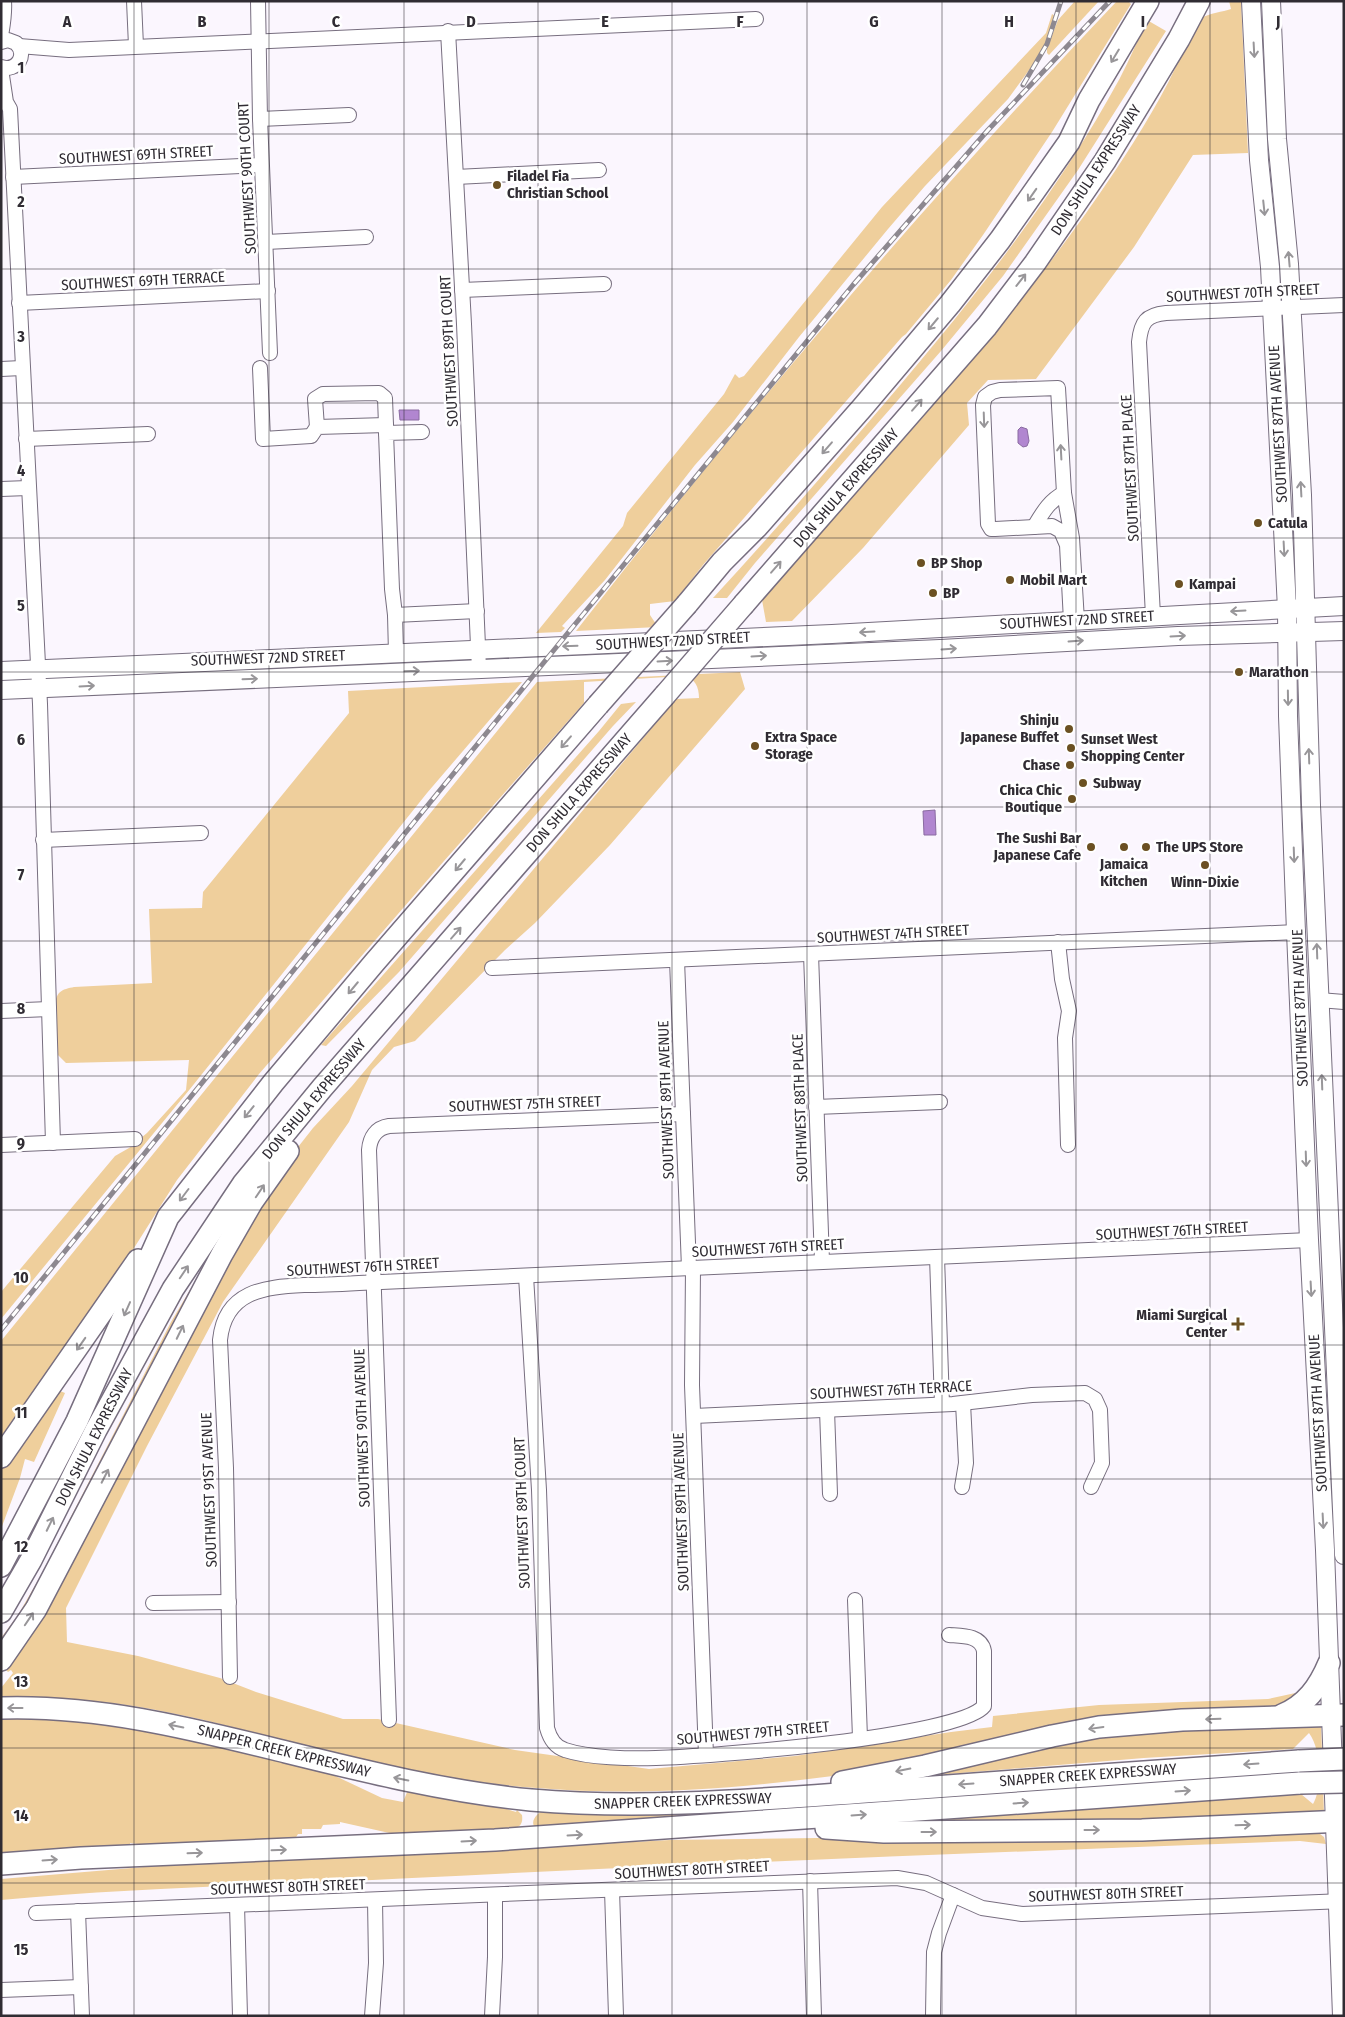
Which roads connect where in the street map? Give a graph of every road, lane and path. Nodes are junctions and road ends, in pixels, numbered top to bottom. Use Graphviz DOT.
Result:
graph roads {
  1 [pos="4,1"];
  2 [pos="134,1"];
  3 [pos="258,1"];
  4 [pos="1199,1"];
  5 [pos="1251,1"];
  6 [pos="1271,1"];
  7 [pos="1144,8"];
  8 [pos="756,19"];
  9 [pos="448,31"];
  10 [pos="259,40"];
  11 [pos="136,46"];
  12 [pos="12,48"];
  13 [pos="1,68"];
  14 [pos="10,109"];
  15 [pos="349,115"];
  16 [pos="260,119"];
  17 [pos="1277,139"];
  18 [pos="1259,160"];
  19 [pos="262,165"];
  20 [pos="599,170"];
  21 [pos="13,177"];
  22 [pos="456,177"];
  23 [pos="366,237"];
  24 [pos="266,242"];
  25 [pos="604,284"];
  26 [pos="462,290"];
  27 [pos="268,291"];
  28 [pos="19,303"];
  29 [pos="1344,305"];
  30 [pos="1292,307"];
  31 [pos="1272,308"];
  32 [pos="1146,319"];
  33 [pos="270,353"];
  34 [pos="22,368"];
  35 [pos="260,368"];
  36 [pos="1,369"];
  37 [pos="317,427"];
  38 [pos="386,429"];
  39 [pos="422,432"];
  40 [pos="148,434"];
  41 [pos="26,439"];
  42 [pos="28,488"];
  43 [pos="1,489"];
  44 [pos="1064,493"];
  45 [pos="1034,527"];
  46 [pos="1344,606"];
  47 [pos="1306,608"];
  48 [pos="1287,609"];
  49 [pos="477,611"];
  50 [pos="395,615"];
  51 [pos="1153,616"];
  52 [pos="1114,618"];
  53 [pos="1074,621"];
  54 [pos="998,625"];
  55 [pos="1344,631"];
  56 [pos="1287,632"];
  57 [pos="1307,632"];
  58 [pos="832,634"];
  59 [pos="1114,638"];
  60 [pos="999,646"];
  61 [pos="478,650"];
  62 [pos="396,653"];
  63 [pos="365,654"];
  64 [pos="831,654"];
  65 [pos="284,658"];
  66 [pos="37,669"];
  67 [pos="479,669"];
  68 [pos="1,670"];
  69 [pos="365,673"];
  70 [pos="285,677"];
  71 [pos="39,688"];
  72 [pos="1,690"];
  73 [pos="1311,805"];
  74 [pos="1292,807"];
  75 [pos="201,833"];
  76 [pos="44,840"];
  77 [pos="1296,932"];
  78 [pos="1058,942"];
  79 [pos="811,954"];
  80 [pos="677,960"];
  81 [pos="492,968"];
  82 [pos="424,970"];
  83 [pos="1319,1000"];
  84 [pos="1344,1002"];
  85 [pos="1300,1007"];
  86 [pos="48,1009"];
  87 [pos="1,1011"];
  88 [pos="940,1102"];
  89 [pos="816,1107"];
  90 [pos="1304,1110"];
  91 [pos="683,1114"];
  92 [pos="1324,1131"];
  93 [pos="372,1136"];
  94 [pos="135,1139"];
  95 [pos="53,1142"];
  96 [pos="1068,1145"];
  97 [pos="1,1146"];
  98 [pos="168,1217"];
  99 [pos="1329,1239"];
  100 [pos="1309,1240"];
  101 [pos="937,1256"];
  102 [pos="822,1261"];
  103 [pos="691,1268"];
  104 [pos="526,1276"];
  105 [pos="374,1282"];
  106 [pos="233,1306"];
  107 [pos="1318,1391"];
  108 [pos="1337,1391"];
  109 [pos="963,1403"];
  110 [pos="942,1404"];
  111 [pos="827,1410"];
  112 [pos="694,1416"];
  113 [pos="1,1457"];
  114 [pos="962,1487"];
  115 [pos="1091,1487"];
  116 [pos="830,1494"];
  117 [pos="1344,1549"];
  118 [pos="1325,1550"];
  119 [pos="1344,1555"];
  120 [pos="1,1566"];
  121 [pos="855,1600"];
  122 [pos="153,1602"];
  123 [pos="229,1602"];
  124 [pos="1,1612"];
  125 [pos="949,1635"];
  126 [pos="1,1660"];
  127 [pos="1329,1663"];
  128 [pos="230,1677"];
  129 [pos="1,1708"];
  130 [pos="1337,1715"];
  131 [pos="1280,1716"];
  132 [pos="389,1720"];
  133 [pos="860,1738"];
  134 [pos="556,1746"];
  135 [pos="706,1755"];
  136 [pos="1344,1759"];
  137 [pos="1344,1782"];
  138 [pos="731,1802"];
  139 [pos="1339,1822"];
  140 [pos="741,1823"];
  141 [pos="1,1864"];
  142 [pos="810,1881"];
  143 [pos="612,1890"];
  144 [pos="495,1895"];
  145 [pos="954,1895"];
  146 [pos="374,1900"];
  147 [pos="1341,1901"];
  148 [pos="237,1905"];
  149 [pos="78,1911"];
  150 [pos="36,1913"];
  151 [pos="81,1987"];
  152 [pos="1,1990"];
  153 [pos="82,2016"];
  154 [pos="240,2016"];
  155 [pos="372,2016"];
  156 [pos="492,2016"];
  157 [pos="616,2016"];
  158 [pos="814,2016"];
  159 [pos="933,2016"];
  160 [pos="1342,2016"];
  1 -- 12 [label="street"];
  2 -- 11 [label="street"];
  3 -- 10 [label="street, SOUTHWEST 90TH COURT"];
  82 -- 4 [label="highway, DON SHULA EXPRESSWAY, one-way, bridge"];
  5 -- 18 [label="main road, SOUTHWEST 87TH AVENUE, one-way"];
  6 -- 17 [label="main road, SOUTHWEST 87TH AVENUE"];
  7 -- 98 [label="highway, DON SHULA EXPRESSWAY, one-way, bridge"];
  8 -- 9 [label="street"];
  9 -- 10 [label="street"];
  9 -- 22 [label="street, SOUTHWEST 89TH COURT"];
  10 -- 11 [label="street"];
  10 -- 16 [label="street, SOUTHWEST 90TH COURT"];
  11 -- 12 [label="street"];
  12 -- 13 [label="street"];
  12 -- 14 [label="street"];
  13 -- 14 [label="street"];
  14 -- 21 [label="street"];
  15 -- 16 [label="street"];
  16 -- 19 [label="street, SOUTHWEST 90TH COURT"];
  17 -- 18 [label="main road"];
  30 -- 17 [label="main road, SOUTHWEST 87TH AVENUE, one-way"];
  18 -- 31 [label="main road, SOUTHWEST 87TH AVENUE, one-way"];
  19 -- 21 [label="street, SOUTHWEST 69TH STREET"];
  19 -- 24 [label="street, SOUTHWEST 90TH COURT"];
  20 -- 22 [label="street"];
  21 -- 28 [label="street"];
  22 -- 26 [label="street, SOUTHWEST 89TH COURT"];
  23 -- 24 [label="street"];
  24 -- 27 [label="street, SOUTHWEST 90TH COURT"];
  25 -- 26 [label="street"];
  26 -- 49 [label="street, SOUTHWEST 89TH COURT"];
  27 -- 28 [label="street, SOUTHWEST 69TH TERRACE"];
  27 -- 33 [label="street, SOUTHWEST 90TH COURT"];
  28 -- 34 [label="street"];
  29 -- 30 [label="street, SOUTHWEST 70TH STREET"];
  30 -- 31 [label="street, SOUTHWEST 70TH STREET"];
  47 -- 30 [label="main road, SOUTHWEST 87TH AVENUE, one-way"];
  31 -- 32 [label="street, SOUTHWEST 70TH STREET"];
  31 -- 48 [label="main road, SOUTHWEST 87TH AVENUE, one-way"];
  32 -- 51 [label="street, SOUTHWEST 87TH PLACE"];
  34 -- 36 [label="street"];
  34 -- 41 [label="street"];
  35 -- 37 [label="street"];
  37 -- 38 [label="street"];
  37 -- 38 [label="street"];
  38 -- 39 [label="street"];
  38 -- 50 [label="street"];
  40 -- 41 [label="street"];
  41 -- 42 [label="street"];
  42 -- 43 [label="street"];
  42 -- 66 [label="street"];
  44 -- 45 [label="street"];
  44 -- 45 [label="street, one-way"];
  44 -- 53 [label="street"];
  45 -- 53 [label="street"];
  46 -- 47 [label="main road, SOUTHWEST 72ND STREET"];
  47 -- 48 [label="main road, SOUTHWEST 72ND STREET"];
  47 -- 57 [label="main road, SOUTHWEST 87TH AVENUE"];
  48 -- 51 [label="main road, SOUTHWEST 72ND STREET, one-way"];
  48 -- 56 [label="main road, SOUTHWEST 87TH AVENUE"];
  49 -- 50 [label="street"];
  49 -- 61 [label="street, SOUTHWEST 89TH COURT"];
  50 -- 62 [label="street"];
  51 -- 52 [label="main road, SOUTHWEST 72ND STREET"];
  52 -- 53 [label="main road, SOUTHWEST 72ND STREET"];
  52 -- 59 [label="main road"];
  53 -- 54 [label="main road, SOUTHWEST 72ND STREET"];
  54 -- 58 [label="main road, SOUTHWEST 72ND STREET, one-way"];
  54 -- 60 [label="main road"];
  55 -- 57 [label="main road, SOUTHWEST 72ND STREET"];
  56 -- 57 [label="main road, SOUTHWEST 72ND STREET"];
  59 -- 56 [label="main road, SOUTHWEST 72ND STREET, one-way"];
  56 -- 74 [label="main road, SOUTHWEST 87TH AVENUE, one-way"];
  73 -- 57 [label="main road, SOUTHWEST 87TH AVENUE, one-way"];
  58 -- 61 [label="main road, SOUTHWEST 72ND STREET, one-way"];
  58 -- 64 [label="main road"];
  60 -- 59 [label="main road, SOUTHWEST 72ND STREET, one-way"];
  64 -- 60 [label="main road, SOUTHWEST 72ND STREET, one-way"];
  61 -- 62 [label="main road, SOUTHWEST 72ND STREET"];
  61 -- 67 [label="street, SOUTHWEST 89TH COURT"];
  62 -- 63 [label="main road, SOUTHWEST 72ND STREET"];
  63 -- 65 [label="main road, SOUTHWEST 72ND STREET"];
  63 -- 69 [label="main road"];
  67 -- 64 [label="main road, SOUTHWEST 72ND STREET, one-way"];
  65 -- 66 [label="main road, SOUTHWEST 72ND STREET"];
  65 -- 70 [label="main road"];
  66 -- 68 [label="main road, SOUTHWEST 72ND STREET"];
  66 -- 71 [label="street"];
  69 -- 67 [label="main road, SOUTHWEST 72ND STREET, one-way"];
  69 -- 70 [label="main road, SOUTHWEST 72ND STREET"];
  71 -- 70 [label="main road, SOUTHWEST 72ND STREET, one-way"];
  71 -- 72 [label="main road, SOUTHWEST 72ND STREET"];
  71 -- 76 [label="street"];
  73 -- 74 [label="main road"];
  83 -- 73 [label="main road, SOUTHWEST 87TH AVENUE, one-way"];
  74 -- 77 [label="main road, SOUTHWEST 87TH AVENUE, one-way"];
  75 -- 76 [label="street"];
  76 -- 86 [label="street"];
  77 -- 78 [label="street, SOUTHWEST 74TH STREET"];
  77 -- 85 [label="main road, SOUTHWEST 87TH AVENUE"];
  78 -- 79 [label="street, SOUTHWEST 74TH STREET"];
  78 -- 96 [label="street"];
  79 -- 80 [label="street, SOUTHWEST 74TH STREET"];
  79 -- 89 [label="street, SOUTHWEST 88TH PLACE"];
  80 -- 81 [label="street, SOUTHWEST 74TH STREET"];
  80 -- 91 [label="street, SOUTHWEST 89TH AVENUE"];
  124 -- 82 [label="highway, DON SHULA EXPRESSWAY, one-way"];
  126 -- 82 [label="highway, one-way"];
  83 -- 84 [label="street"];
  83 -- 85 [label="main road"];
  92 -- 83 [label="main road, SOUTHWEST 87TH AVENUE, one-way"];
  85 -- 90 [label="main road, SOUTHWEST 87TH AVENUE"];
  86 -- 87 [label="street"];
  86 -- 95 [label="street"];
  88 -- 89 [label="street"];
  89 -- 102 [label="street, SOUTHWEST 88TH PLACE"];
  90 -- 92 [label="main road"];
  90 -- 100 [label="main road, SOUTHWEST 87TH AVENUE, one-way"];
  91 -- 93 [label="street, SOUTHWEST 75TH STREET"];
  91 -- 103 [label="street, SOUTHWEST 89TH AVENUE"];
  92 -- 99 [label="main road, SOUTHWEST 87TH AVENUE"];
  93 -- 105 [label="street, SOUTHWEST 90TH AVENUE"];
  94 -- 95 [label="street"];
  95 -- 97 [label="street"];
  98 -- 113 [label="highway, one-way"];
  98 -- 120 [label="highway, DON SHULA EXPRESSWAY, one-way"];
  99 -- 100 [label="main road"];
  99 -- 108 [label="main road, SOUTHWEST 87TH AVENUE"];
  100 -- 101 [label="street, SOUTHWEST 76TH STREET"];
  100 -- 107 [label="main road, SOUTHWEST 87TH AVENUE, one-way"];
  101 -- 102 [label="street, SOUTHWEST 76TH STREET"];
  101 -- 110 [label="street"];
  102 -- 103 [label="street, SOUTHWEST 76TH STREET"];
  103 -- 104 [label="street, SOUTHWEST 76TH STREET"];
  103 -- 112 [label="street, SOUTHWEST 89TH AVENUE"];
  104 -- 105 [label="street, SOUTHWEST 76TH STREET"];
  104 -- 134 [label="street, SOUTHWEST 89TH COURT"];
  105 -- 106 [label="street, SOUTHWEST 76TH STREET"];
  105 -- 132 [label="street, SOUTHWEST 90TH AVENUE"];
  106 -- 123 [label="street, SOUTHWEST 91ST AVENUE"];
  107 -- 108 [label="main road"];
  107 -- 118 [label="main road, SOUTHWEST 87TH AVENUE, one-way"];
  108 -- 117 [label="main road, SOUTHWEST 87TH AVENUE"];
  109 -- 110 [label="street, SOUTHWEST 76TH TERRACE"];
  109 -- 114 [label="street"];
  109 -- 115 [label="street, SOUTHWEST 76TH TERRACE"];
  110 -- 111 [label="street, SOUTHWEST 76TH TERRACE"];
  111 -- 112 [label="street, SOUTHWEST 76TH TERRACE"];
  111 -- 116 [label="street"];
  112 -- 135 [label="street, SOUTHWEST 89TH AVENUE"];
  117 -- 118 [label="street"];
  117 -- 119 [label="main road, SOUTHWEST 87TH AVENUE"];
  118 -- 127 [label="main road, SOUTHWEST 87TH AVENUE"];
  121 -- 133 [label="street"];
  122 -- 123 [label="street"];
  123 -- 128 [label="street, SOUTHWEST 91ST AVENUE"];
  125 -- 133 [label="street, SOUTHWEST 79TH STREET"];
  127 -- 130 [label="main road, SOUTHWEST 87TH AVENUE"];
  127 -- 131 [label="highway"];
  138 -- 129 [label="highway, SNAPPER CREEK EXPRESSWAY, one-way"];
  130 -- 131 [label="highway"];
  130 -- 139 [label="main road, SOUTHWEST 87TH AVENUE"];
  131 -- 138 [label="highway, one-way"];
  133 -- 135 [label="street, SOUTHWEST 79TH STREET"];
  134 -- 135 [label="street, SOUTHWEST 79TH STREET"];
  136 -- 138 [label="highway, SNAPPER CREEK EXPRESSWAY, one-way, bridge"];
  140 -- 137 [label="highway, SNAPPER CREEK EXPRESSWAY, one-way, bridge"];
  140 -- 139 [label="highway, one-way"];
  139 -- 147 [label="main road, SOUTHWEST 87TH AVENUE"];
  141 -- 140 [label="highway, SNAPPER CREEK EXPRESSWAY, one-way"];
  142 -- 143 [label="street, SOUTHWEST 80TH STREET"];
  142 -- 145 [label="street, SOUTHWEST 80TH STREET"];
  142 -- 158 [label="street"];
  143 -- 144 [label="street, SOUTHWEST 80TH STREET"];
  143 -- 157 [label="street"];
  144 -- 146 [label="street, SOUTHWEST 80TH STREET"];
  144 -- 156 [label="street"];
  145 -- 147 [label="street, SOUTHWEST 80TH STREET"];
  145 -- 159 [label="street"];
  146 -- 148 [label="street, SOUTHWEST 80TH STREET"];
  146 -- 155 [label="street"];
  147 -- 160 [label="main road, SOUTHWEST 87TH AVENUE"];
  148 -- 149 [label="street, SOUTHWEST 80TH STREET"];
  148 -- 154 [label="street"];
  149 -- 150 [label="street, SOUTHWEST 80TH STREET"];
  149 -- 151 [label="street"];
  151 -- 152 [label="street"];
  151 -- 153 [label="street"];
}
